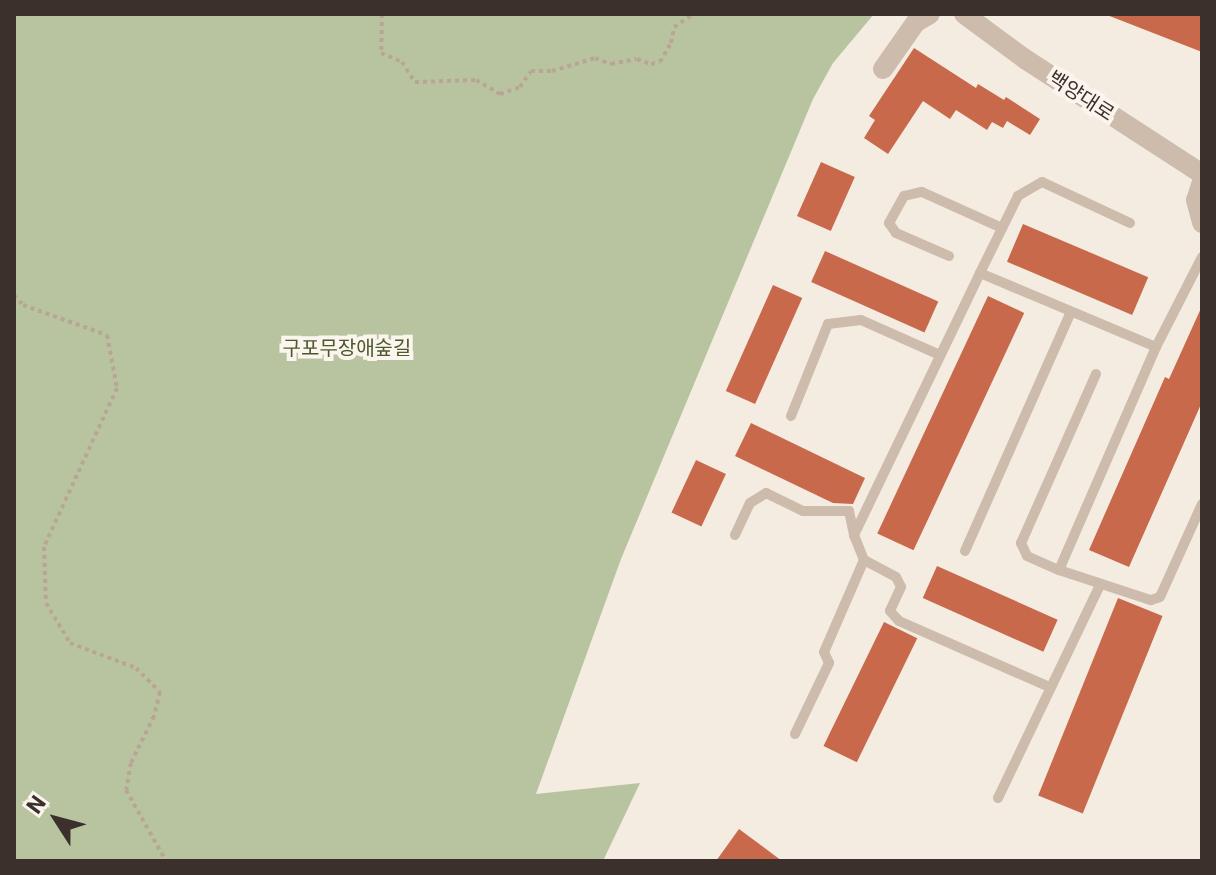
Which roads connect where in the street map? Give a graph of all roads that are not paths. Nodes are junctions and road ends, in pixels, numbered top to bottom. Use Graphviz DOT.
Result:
graph roads {
  1 [pos="930,14"];
  2 [pos="964,14"];
  3 [pos="883,69"];
  4 [pos="1202,174"];
  5 [pos="1202,182"];
  6 [pos="1130,223"];
  7 [pos="1202,223"];
  8 [pos="1002,228"];
  9 [pos="949,256"];
  10 [pos="1202,257"];
  11 [pos="980,273"];
  12 [pos="1071,312"];
  13 [pos="1156,347"];
  14 [pos="940,355"];
  15 [pos="1096,374"];
  16 [pos="791,416"];
  17 [pos="1202,504"];
  18 [pos="735,535"];
  19 [pos="854,535"];
  20 [pos="965,551"];
  21 [pos="864,560"];
  22 [pos="1059,570"];
  23 [pos="1100,585"];
  24 [pos="1049,687"];
  25 [pos="795,734"];
  26 [pos="998,798"];
  1 -- 3 [label="street"];
  2 -- 4 [label="street, 백양대로"];
  5 -- 7 [label="street"];
  6 -- 8 [label="lane"];
  8 -- 9 [label="lane"];
  8 -- 11 [label="lane"];
  10 -- 13 [label="lane"];
  11 -- 12 [label="lane"];
  11 -- 14 [label="lane"];
  12 -- 13 [label="lane"];
  12 -- 20 [label="lane"];
  13 -- 22 [label="lane"];
  14 -- 16 [label="lane"];
  14 -- 19 [label="lane"];
  15 -- 22 [label="lane"];
  17 -- 23 [label="lane"];
  18 -- 19 [label="lane"];
  19 -- 21 [label="lane"];
  21 -- 24 [label="lane"];
  21 -- 25 [label="lane"];
  22 -- 23 [label="lane"];
  23 -- 24 [label="lane"];
  24 -- 26 [label="lane"];
}
